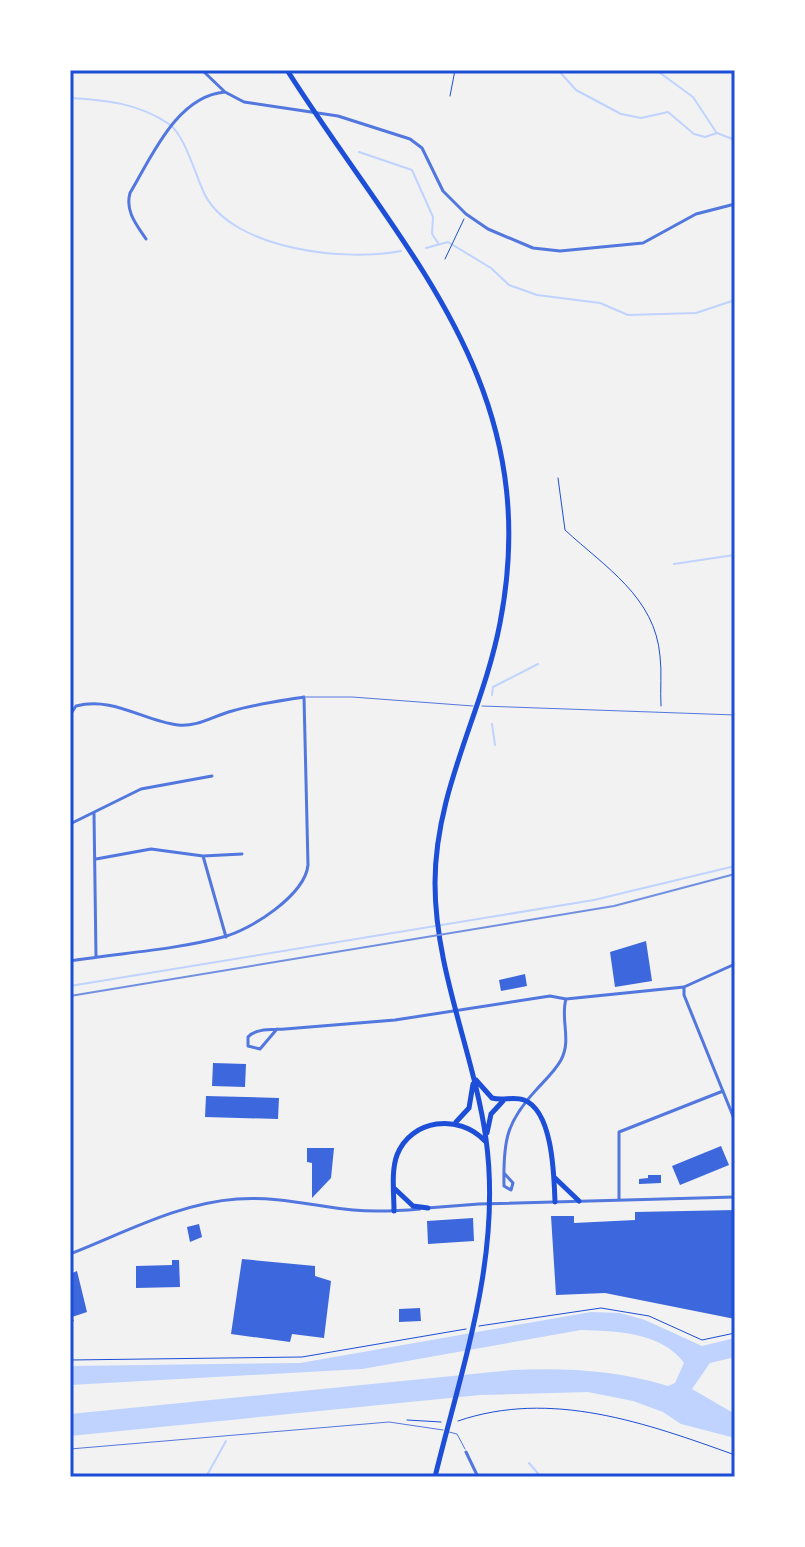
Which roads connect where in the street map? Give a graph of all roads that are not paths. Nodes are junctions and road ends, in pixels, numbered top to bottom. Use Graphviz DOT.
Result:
graph roads {
  1 [pos="202,70"];
  2 [pos="287,70"];
  3 [pos="225,92"];
  4 [pos="735,204"];
  5 [pos="146,239"];
  6 [pos="304,697"];
  7 [pos="70,715"];
  8 [pos="735,715"];
  9 [pos="212,776"];
  10 [pos="94,811"];
  11 [pos="70,824"];
  12 [pos="242,854"];
  13 [pos="203,856"];
  14 [pos="96,859"];
  15 [pos="226,937"];
  16 [pos="96,957"];
  17 [pos="70,961"];
  18 [pos="735,964"];
  19 [pos="684,987"];
  20 [pos="566,999"];
  21 [pos="277,1029"];
  22 [pos="474,1075"];
  23 [pos="723,1091"];
  24 [pos="504,1100"];
  25 [pos="735,1121"];
  26 [pos="456,1122"];
  27 [pos="486,1142"];
  28 [pos="504,1173"];
  29 [pos="554,1177"];
  30 [pos="394,1188"];
  31 [pos="735,1197"];
  32 [pos="619,1200"];
  33 [pos="579,1201"];
  34 [pos="555,1202"];
  35 [pos="428,1208"];
  36 [pos="394,1211"];
  37 [pos="70,1254"];
  38 [pos="70,1449"];
  39 [pos="466,1452"];
  40 [pos="435,1477"];
  41 [pos="478,1477"];
  1 -- 3 [label="street"];
  2 -- 22 [label="highway"];
  3 -- 4 [label="street"];
  3 -- 5 [label="street"];
  6 -- 7 [label="street"];
  6 -- 8 [label="lane"];
  6 -- 15 [label="street"];
  9 -- 10 [label="street"];
  10 -- 11 [label="street"];
  10 -- 14 [label="street"];
  12 -- 13 [label="street"];
  13 -- 14 [label="street"];
  13 -- 15 [label="street"];
  14 -- 16 [label="street"];
  15 -- 16 [label="street"];
  16 -- 17 [label="street"];
  18 -- 19 [label="street"];
  19 -- 20 [label="street"];
  19 -- 23 [label="street"];
  20 -- 21 [label="street"];
  20 -- 28 [label="street"];
  21 -- 21 [label="street"];
  22 -- 24 [label="highway"];
  22 -- 26 [label="highway"];
  22 -- 27 [label="highway"];
  23 -- 25 [label="street"];
  23 -- 32 [label="street"];
  24 -- 27 [label="highway"];
  24 -- 29 [label="highway"];
  26 -- 27 [label="highway"];
  26 -- 30 [label="highway"];
  27 -- 40 [label="highway"];
  29 -- 33 [label="highway"];
  29 -- 34 [label="highway"];
  30 -- 35 [label="highway"];
  30 -- 36 [label="highway"];
  31 -- 32 [label="street"];
  32 -- 33 [label="street"];
  33 -- 34 [label="street"];
  34 -- 35 [label="street"];
  35 -- 36 [label="street"];
  36 -- 37 [label="street"];
  38 -- 39 [label="lane"];
  39 -- 41 [label="street"];
}
